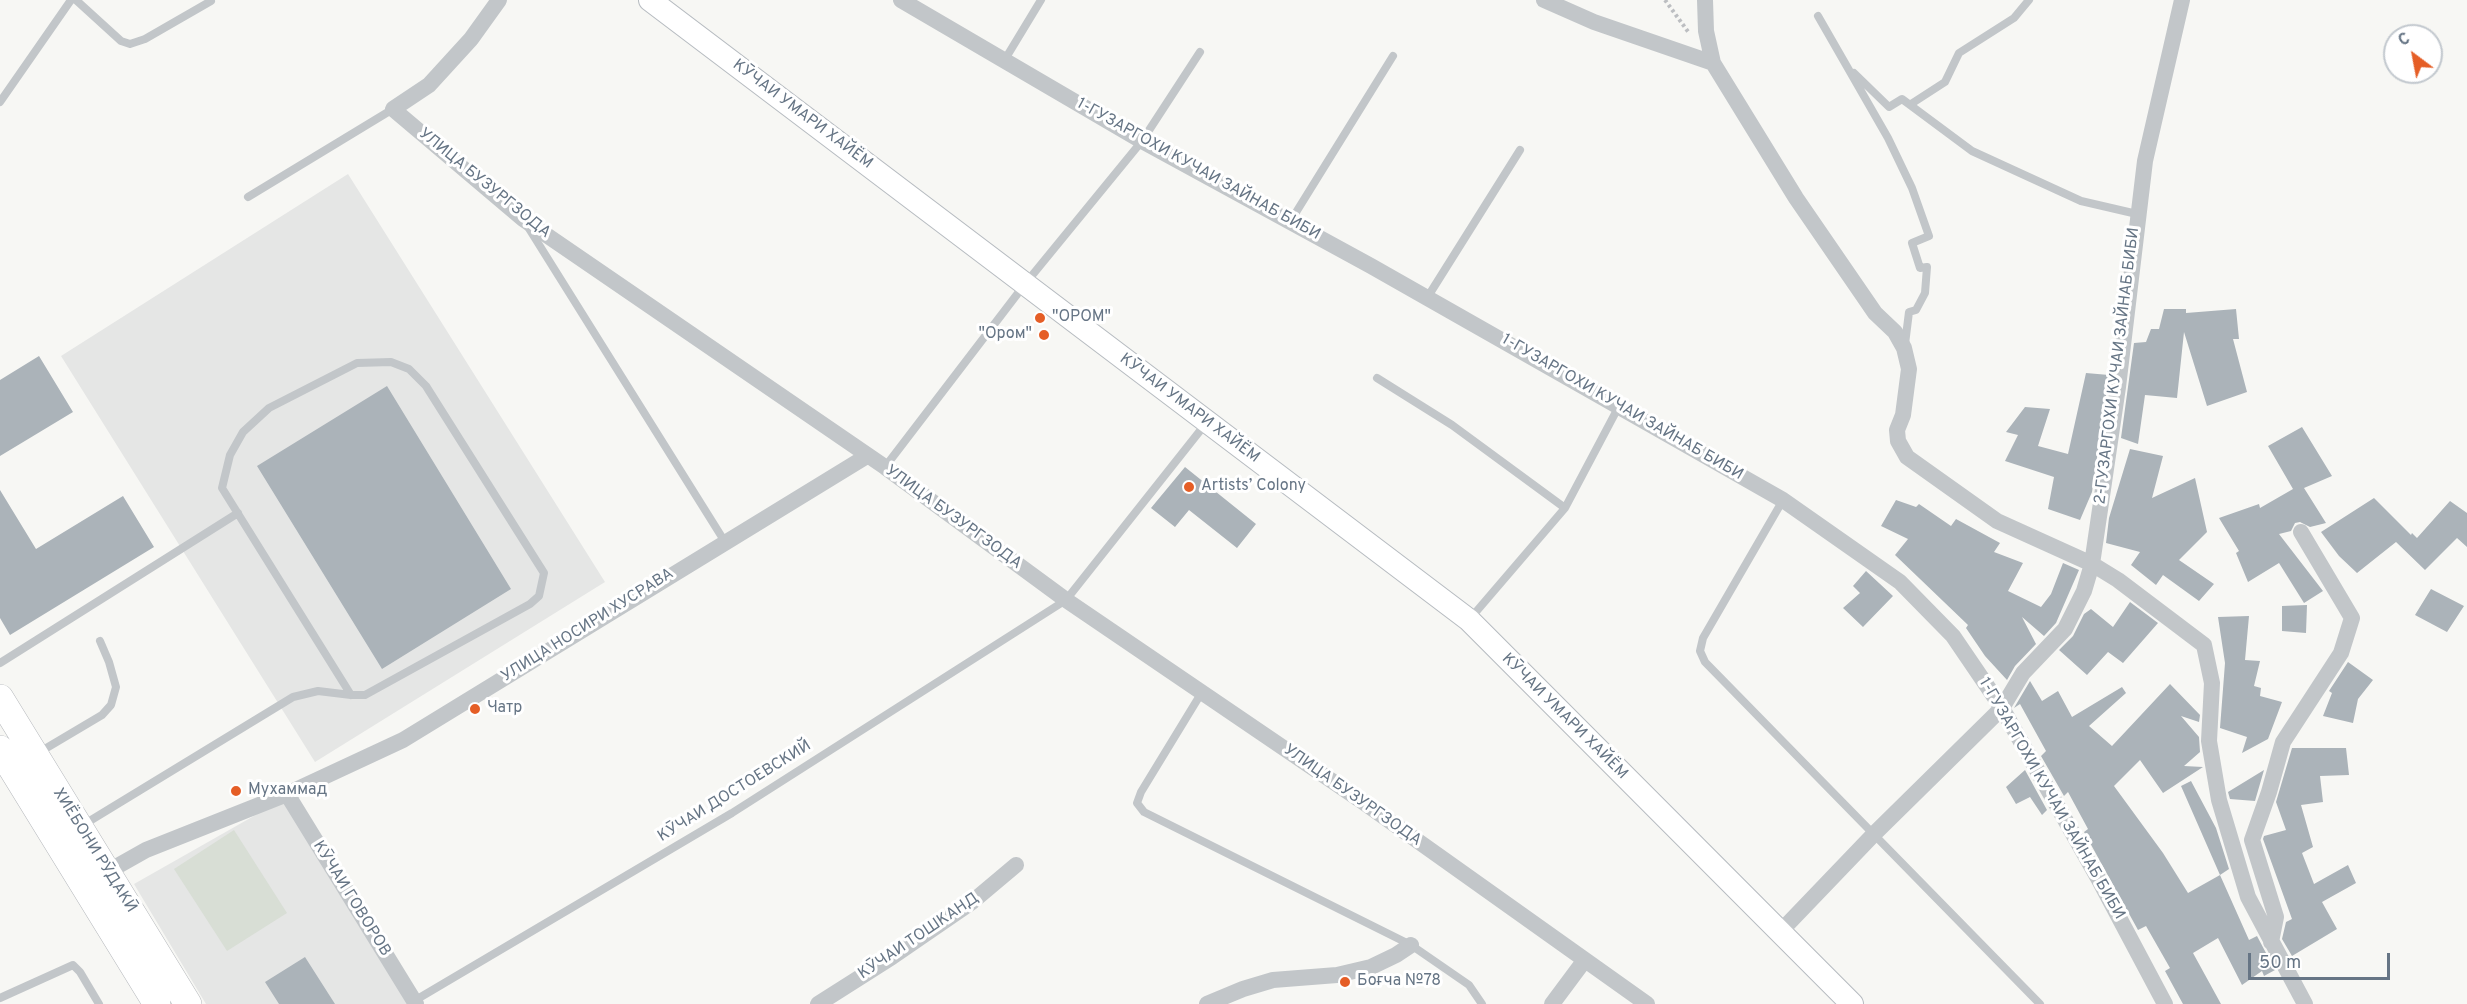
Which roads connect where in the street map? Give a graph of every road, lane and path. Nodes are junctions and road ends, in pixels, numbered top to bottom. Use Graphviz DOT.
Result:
graph roads {
  1 [pos="71,0"];
  2 [pos="76,0"];
  3 [pos="499,0"];
  4 [pos="650,0"];
  5 [pos="901,0"];
  6 [pos="1041,0"];
  7 [pos="1544,0"];
  8 [pos="1705,0"];
  9 [pos="2029,0"];
  10 [pos="2182,0"];
  11 [pos="211,1"];
  12 [pos="1818,16"];
  13 [pos="1200,52"];
  14 [pos="1393,56"];
  15 [pos="1004,61"];
  16 [pos="1713,63"];
  17 [pos="1845,64"];
  18 [pos="0,102"];
  19 [pos="1911,104"];
  20 [pos="393,109"];
  21 [pos="1142,141"];
  22 [pos="1520,150"];
  23 [pos="248,197"];
  24 [pos="2137,214"];
  25 [pos="523,219"];
  26 [pos="1290,222"];
  27 [pos="1025,284"];
  28 [pos="1427,298"];
  29 [pos="1904,348"];
  30 [pos="1377,378"];
  31 [pos="1619,406"];
  32 [pos="1207,422"];
  33 [pos="867,456"];
  34 [pos="885,467"];
  35 [pos="1782,500"];
  36 [pos="1565,508"];
  37 [pos="238,513"];
  38 [pos="2301,532"];
  39 [pos="725,542"];
  40 [pos="2092,564"];
  41 [pos="1066,600"];
  42 [pos="1468,620"];
  43 [pos="100,641"];
  44 [pos="0,663"];
  45 [pos="1202,692"];
  46 [pos="351,695"];
  47 [pos="0,698"];
  48 [pos="2002,708"];
  49 [pos="0,749"];
  50 [pos="35,755"];
  51 [pos="286,794"];
  52 [pos="80,827"];
  53 [pos="1874,834"];
  54 [pos="57,841"];
  55 [pos="1016,865"];
  56 [pos="106,872"];
  57 [pos="1781,930"];
  58 [pos="2271,942"];
  59 [pos="1411,945"];
  60 [pos="1584,961"];
  61 [pos="0,998"];
  62 [pos="415,1002"];
  63 [pos="99,1004"];
  64 [pos="157,1004"];
  65 [pos="188,1004"];
  66 [pos="818,1004"];
  67 [pos="1207,1004"];
  68 [pos="1482,1004"];
  69 [pos="1552,1004"];
  70 [pos="1647,1004"];
  71 [pos="1852,1004"];
  72 [pos="2040,1004"];
  73 [pos="2165,1004"];
  74 [pos="2305,1004"];
  1 -- 18 [label="lane"];
  2 -- 11 [label="lane"];
  3 -- 20 [label="street"];
  4 -- 27 [label="main road, КӮЧАИ УМАРИ ХАЙЁМ"];
  5 -- 15 [label="street, 1-ГУЗАРГОХИ КУЧАИ ЗАЙНАБ БИБИ"];
  6 -- 15 [label="lane"];
  7 -- 16 [label="street"];
  8 -- 16 [label="street"];
  9 -- 19 [label="lane"];
  10 -- 24 [label="street, 2-ГУЗАРГОХИ КУЧАИ ЗАЙНАБ БИБИ"];
  12 -- 17 [label="lane"];
  13 -- 21 [label="lane"];
  14 -- 26 [label="lane"];
  15 -- 21 [label="street, 1-ГУЗАРГОХИ КУЧАИ ЗАЙНАБ БИБИ"];
  16 -- 29 [label="street"];
  17 -- 19 [label="lane"];
  17 -- 29 [label="lane"];
  19 -- 24 [label="lane"];
  20 -- 23 [label="lane"];
  20 -- 25 [label="street, УЛИЦА БУЗУРГЗОДА"];
  21 -- 26 [label="street, 1-ГУЗАРГОХИ КУЧАИ ЗАЙНАБ БИБИ"];
  21 -- 27 [label="lane"];
  22 -- 28 [label="lane"];
  24 -- 40 [label="street, 2-ГУЗАРГОХИ КУЧАИ ЗАЙНАБ БИБИ"];
  25 -- 33 [label="street, УЛИЦА БУЗУРГЗОДА"];
  25 -- 39 [label="lane"];
  26 -- 28 [label="street, 1-ГУЗАРГОХИ КУЧАИ ЗАЙНАБ БИБИ"];
  27 -- 32 [label="main road, КӮЧАИ УМАРИ ХАЙЁМ"];
  27 -- 34 [label="lane"];
  28 -- 31 [label="street, 1-ГУЗАРГОХИ КУЧАИ ЗАЙНАБ БИБИ"];
  29 -- 40 [label="street"];
  30 -- 36 [label="lane"];
  31 -- 35 [label="street, 1-ГУЗАРГОХИ КУЧАИ ЗАЙНАБ БИБИ"];
  31 -- 36 [label="lane"];
  32 -- 41 [label="lane, КӮЧАИ ДОСТОЕВСКИЙ"];
  32 -- 42 [label="main road, КӮЧАИ УМАРИ ХАЙЁМ"];
  33 -- 34 [label="street, УЛИЦА БУЗУРГЗОДА"];
  33 -- 39 [label="street, УЛИЦА НОСИРИ ХУСРАВА"];
  34 -- 41 [label="street, УЛИЦА БУЗУРГЗОДА"];
  35 -- 48 [label="street, 1-ГУЗАРГОХИ КУЧАИ ЗАЙНАБ БИБИ"];
  35 -- 53 [label="lane"];
  36 -- 42 [label="lane"];
  37 -- 44 [label="lane"];
  37 -- 46 [label="lane"];
  37 -- 46 [label="lane"];
  38 -- 58 [label="street"];
  39 -- 51 [label="street, УЛИЦА НОСИРИ ХУСРАВА"];
  40 -- 48 [label="street, 2-ГУЗАРГОХИ КУЧАИ ЗАЙНАБ БИБИ"];
  40 -- 58 [label="street"];
  41 -- 45 [label="street, УЛИЦА БУЗУРГЗОДА"];
  41 -- 62 [label="lane, КӮЧАИ ДОСТОЕВСКИЙ"];
  42 -- 57 [label="main road, КӮЧАИ УМАРИ ХАЙЁМ"];
  43 -- 50 [label="lane"];
  45 -- 59 [label="lane"];
  45 -- 60 [label="street, УЛИЦА БУЗУРГЗОДА"];
  46 -- 52 [label="lane"];
  47 -- 50 [label="highway, ХИЁБОНИ РӮДАКӢ"];
  48 -- 53 [label="street, 2-ГУЗАРГОХИ КУЧАИ ЗАЙНАБ БИБИ"];
  48 -- 73 [label="street, 1-ГУЗАРГОХИ КУЧАИ ЗАЙНАБ БИБИ"];
  49 -- 54 [label="highway"];
  50 -- 52 [label="highway, ХИЁБОНИ РӮДАКӢ"];
  51 -- 56 [label="street, УЛИЦА НОСИРИ ХУСРАВА"];
  51 -- 62 [label="street, КӮЧАИ ГОВОРОВ"];
  52 -- 54 [label="street"];
  52 -- 56 [label="highway, ХИЁБОНИ РӮДАКӢ"];
  53 -- 57 [label="street, 2-ГУЗАРГОХИ КУЧАИ ЗАЙНАБ БИБИ"];
  53 -- 72 [label="lane"];
  54 -- 64 [label="highway"];
  55 -- 66 [label="street, КӮЧАИ ТОШКАНД"];
  56 -- 65 [label="highway, ХИЁБОНИ РӮДАКӢ"];
  57 -- 71 [label="main road, КӮЧАИ УМАРИ ХАЙЁМ"];
  58 -- 74 [label="street"];
  59 -- 67 [label="street"];
  59 -- 68 [label="lane"];
  60 -- 69 [label="street"];
  60 -- 70 [label="street, УЛИЦА БУЗУРГЗОДА"];
  61 -- 63 [label="lane"];
}
